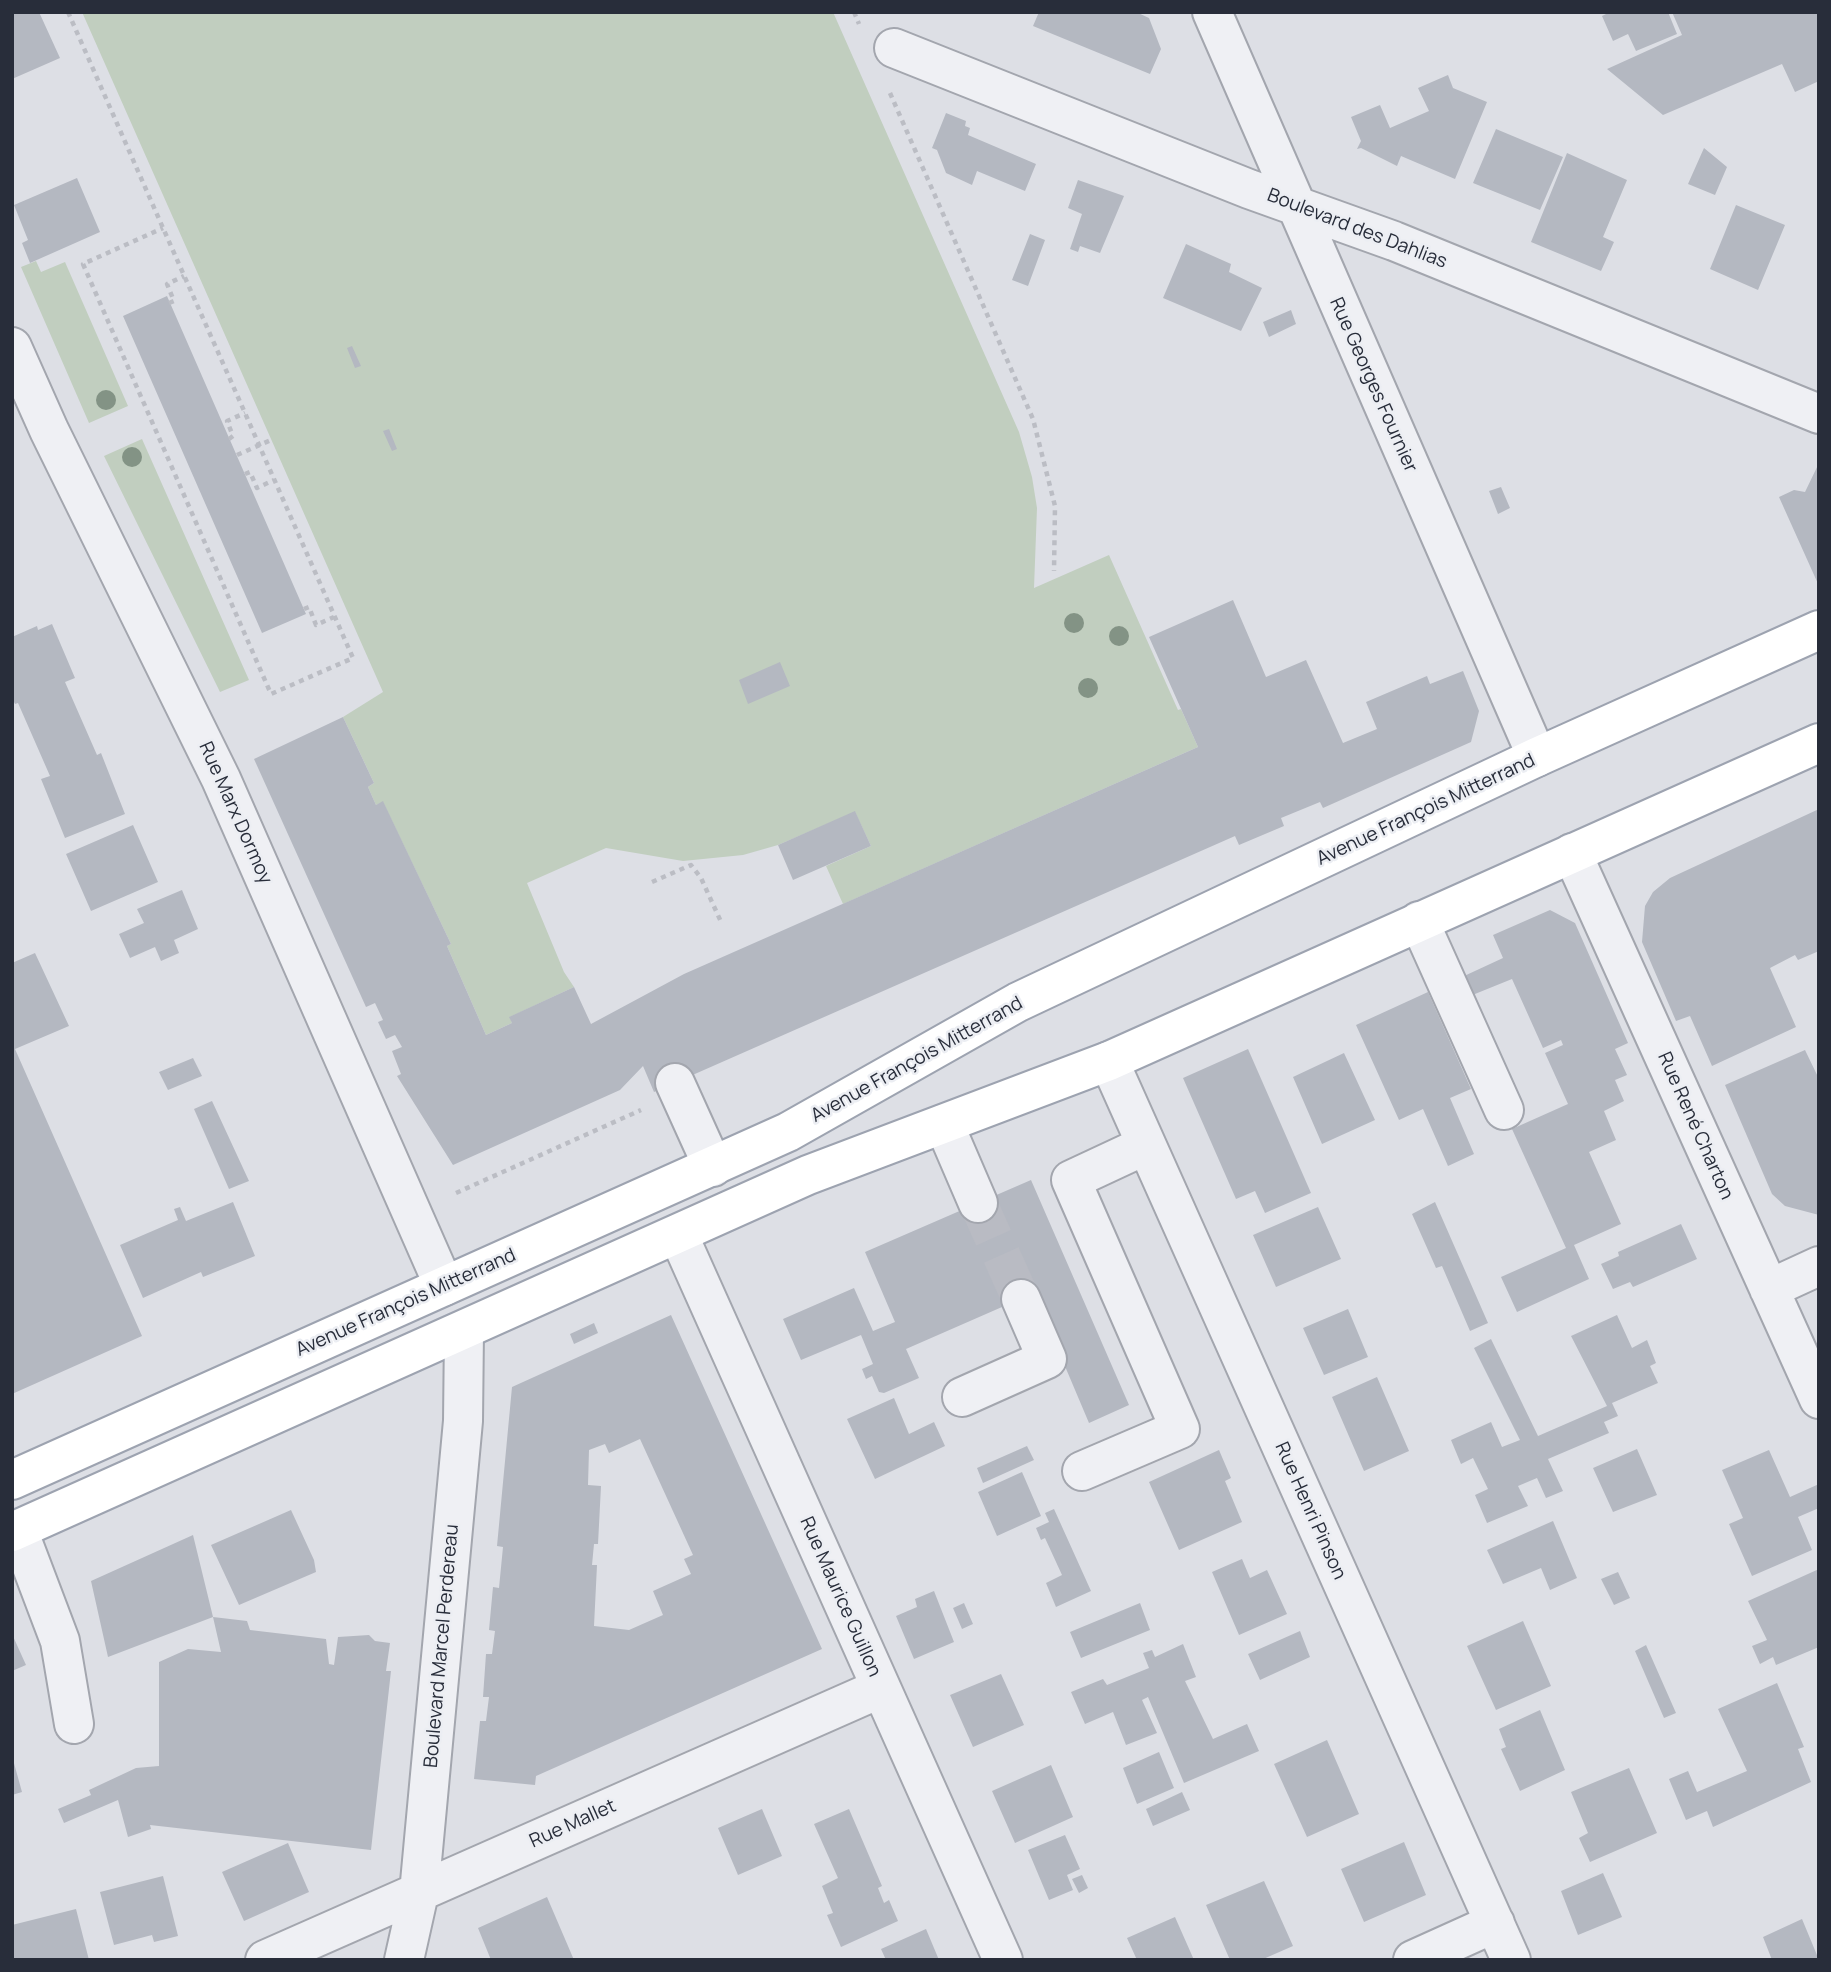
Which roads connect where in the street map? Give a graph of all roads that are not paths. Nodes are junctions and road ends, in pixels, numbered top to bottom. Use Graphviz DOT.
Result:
graph roads {
  1 [pos="1212,12"];
  2 [pos="880,42"];
  3 [pos="1295,204"];
  4 [pos="12,347"];
  5 [pos="1819,414"];
  6 [pos="1819,630"];
  7 [pos="1819,743"];
  8 [pos="1537,757"];
  9 [pos="1572,853"];
  10 [pos="1419,921"];
  11 [pos="1108,1061"];
  12 [pos="675,1083"];
  13 [pos="1504,1110"];
  14 [pos="944,1124"];
  15 [pos="1146,1145"];
  16 [pos="713,1167"];
  17 [pos="978,1203"];
  18 [pos="678,1234"];
  19 [pos="1819,1266"];
  20 [pos="444,1286"];
  21 [pos="1769,1289"];
  22 [pos="1021,1299"];
  23 [pos="464,1331"];
  24 [pos="962,1397"];
  25 [pos="1819,1399"];
  26 [pos="1082,1471"];
  27 [pos="12,1480"];
  28 [pos="15,1531"];
  29 [pos="881,1688"];
  30 [pos="74,1724"];
  31 [pos="419,1893"];
  32 [pos="1495,1923"];
  33 [pos="265,1960"];
  34 [pos="404,1960"];
  35 [pos="1003,1960"];
  36 [pos="1413,1960"];
  37 [pos="1511,1960"];
  1 -- 3 [label="street, Rue Georges Fournier"];
  2 -- 3 [label="street, Boulevard des Dahlias"];
  3 -- 5 [label="street, Boulevard des Dahlias"];
  3 -- 8 [label="street, Rue Georges Fournier"];
  4 -- 20 [label="street, Rue Marx Dormoy"];
  6 -- 8 [label="main road, Avenue François Mitterrand"];
  7 -- 9 [label="main road"];
  8 -- 16 [label="main road, Avenue François Mitterrand"];
  9 -- 10 [label="main road"];
  9 -- 21 [label="street, Rue René Charton"];
  10 -- 11 [label="main road"];
  10 -- 13 [label="street"];
  11 -- 14 [label="main road"];
  11 -- 15 [label="street, Rue Henri Pinson"];
  12 -- 16 [label="street"];
  14 -- 17 [label="street"];
  14 -- 18 [label="main road"];
  15 -- 26 [label="street"];
  15 -- 32 [label="street, Rue Henri Pinson"];
  16 -- 20 [label="main road, Avenue François Mitterrand"];
  18 -- 23 [label="main road"];
  18 -- 29 [label="street, Rue Maurice Guillon"];
  19 -- 21 [label="street"];
  20 -- 27 [label="main road, Avenue François Mitterrand"];
  21 -- 25 [label="street, Rue René Charton"];
  22 -- 24 [label="street"];
  23 -- 28 [label="main road"];
  23 -- 31 [label="street, Boulevard Marcel Perdereau"];
  28 -- 30 [label="street"];
  29 -- 31 [label="street, Rue Mallet"];
  29 -- 35 [label="street, Rue Maurice Guillon"];
  31 -- 33 [label="street, Rue Mallet"];
  31 -- 34 [label="street, Boulevard Marcel Perdereau"];
  32 -- 36 [label="street"];
  32 -- 37 [label="street, Rue Henri Pinson"];
}
